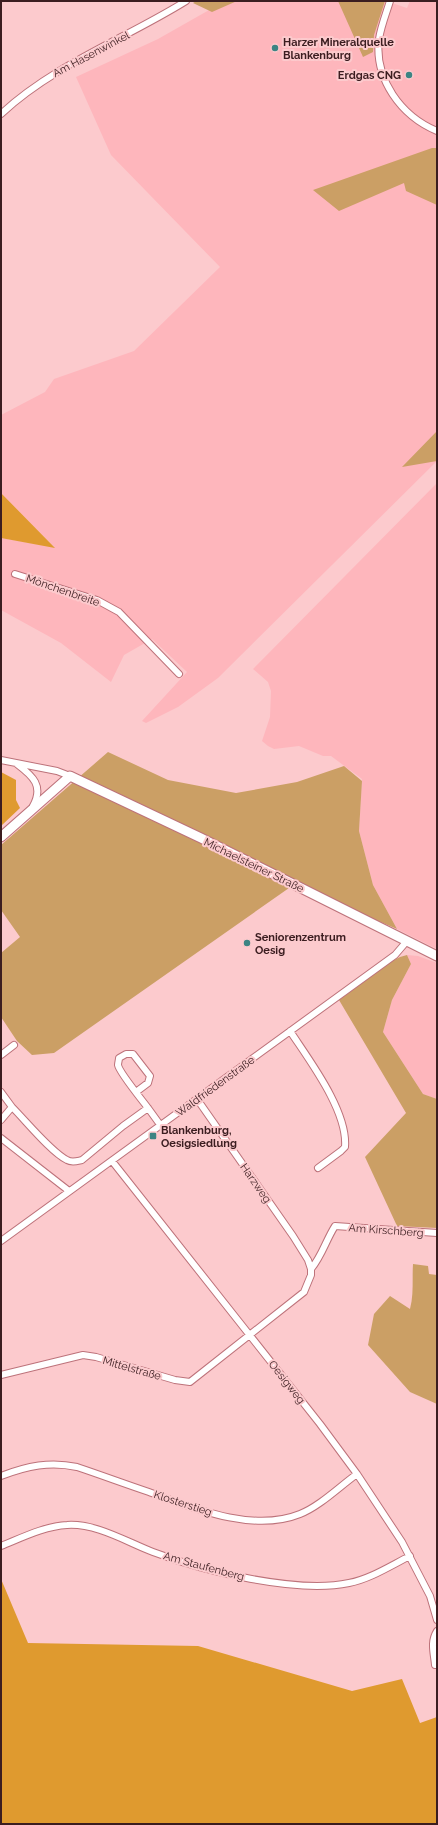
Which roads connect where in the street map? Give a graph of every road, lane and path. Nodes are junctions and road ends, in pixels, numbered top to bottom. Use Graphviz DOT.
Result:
graph roads {
  1 [pos="186,1"];
  2 [pos="390,1"];
  3 [pos="1,114"];
  4 [pos="437,131"];
  5 [pos="15,574"];
  6 [pos="179,674"];
  7 [pos="1,760"];
  8 [pos="16,763"];
  9 [pos="70,776"];
  10 [pos="32,808"];
  11 [pos="1,837"];
  12 [pos="407,941"];
  13 [pos="437,956"];
  14 [pos="290,1031"];
  15 [pos="14,1045"];
  16 [pos="1,1055"];
  17 [pos="1,1092"];
  18 [pos="136,1092"];
  19 [pos="197,1099"];
  20 [pos="12,1107"];
  21 [pos="148,1108"];
  22 [pos="1,1120"];
  23 [pos="161,1126"];
  24 [pos="1,1138"];
  25 [pos="112,1161"];
  26 [pos="318,1168"];
  27 [pos="69,1191"];
  28 [pos="437,1233"];
  29 [pos="1,1241"];
  30 [pos="311,1269"];
  31 [pos="249,1335"];
  32 [pos="1,1375"];
  33 [pos="357,1474"];
  34 [pos="1,1476"];
  35 [pos="1,1546"];
  36 [pos="410,1556"];
  37 [pos="437,1620"];
  38 [pos="437,1631"];
  39 [pos="437,1665"];
  1 -- 3 [label="street, Am Hasenwinkel"];
  2 -- 4 [label="street"];
  5 -- 6 [label="street, Mönchenbreite"];
  7 -- 8 [label="street"];
  8 -- 9 [label="street"];
  8 -- 10 [label="street"];
  9 -- 10 [label="street"];
  9 -- 12 [label="street, Michaelsteiner Straße"];
  10 -- 11 [label="street"];
  12 -- 13 [label="street, Michaelsteiner Straße"];
  12 -- 14 [label="street, Waldfriedenstraße"];
  14 -- 19 [label="street, Waldfriedenstraße"];
  14 -- 26 [label="street"];
  15 -- 16 [label="street"];
  17 -- 20 [label="street"];
  18 -- 18 [label="street"];
  18 -- 21 [label="street"];
  19 -- 23 [label="street, Waldfriedenstraße"];
  19 -- 30 [label="street, Harzweg"];
  20 -- 21 [label="street"];
  20 -- 22 [label="street"];
  21 -- 23 [label="street"];
  23 -- 25 [label="street, Waldfriedenstraße"];
  24 -- 27 [label="street"];
  25 -- 27 [label="street, Waldfriedenstraße"];
  25 -- 31 [label="street, Oesigweg"];
  27 -- 29 [label="street, Waldfriedenstraße"];
  28 -- 30 [label="street, Am Kirschberg"];
  30 -- 31 [label="street"];
  31 -- 32 [label="street, Mittelstraße"];
  31 -- 33 [label="street, Oesigweg"];
  33 -- 34 [label="street, Klosterstieg"];
  33 -- 36 [label="street, Oesigweg"];
  35 -- 36 [label="street, Am Staufenberg"];
  36 -- 37 [label="street, Oesigweg"];
  38 -- 39 [label="street"];
}
